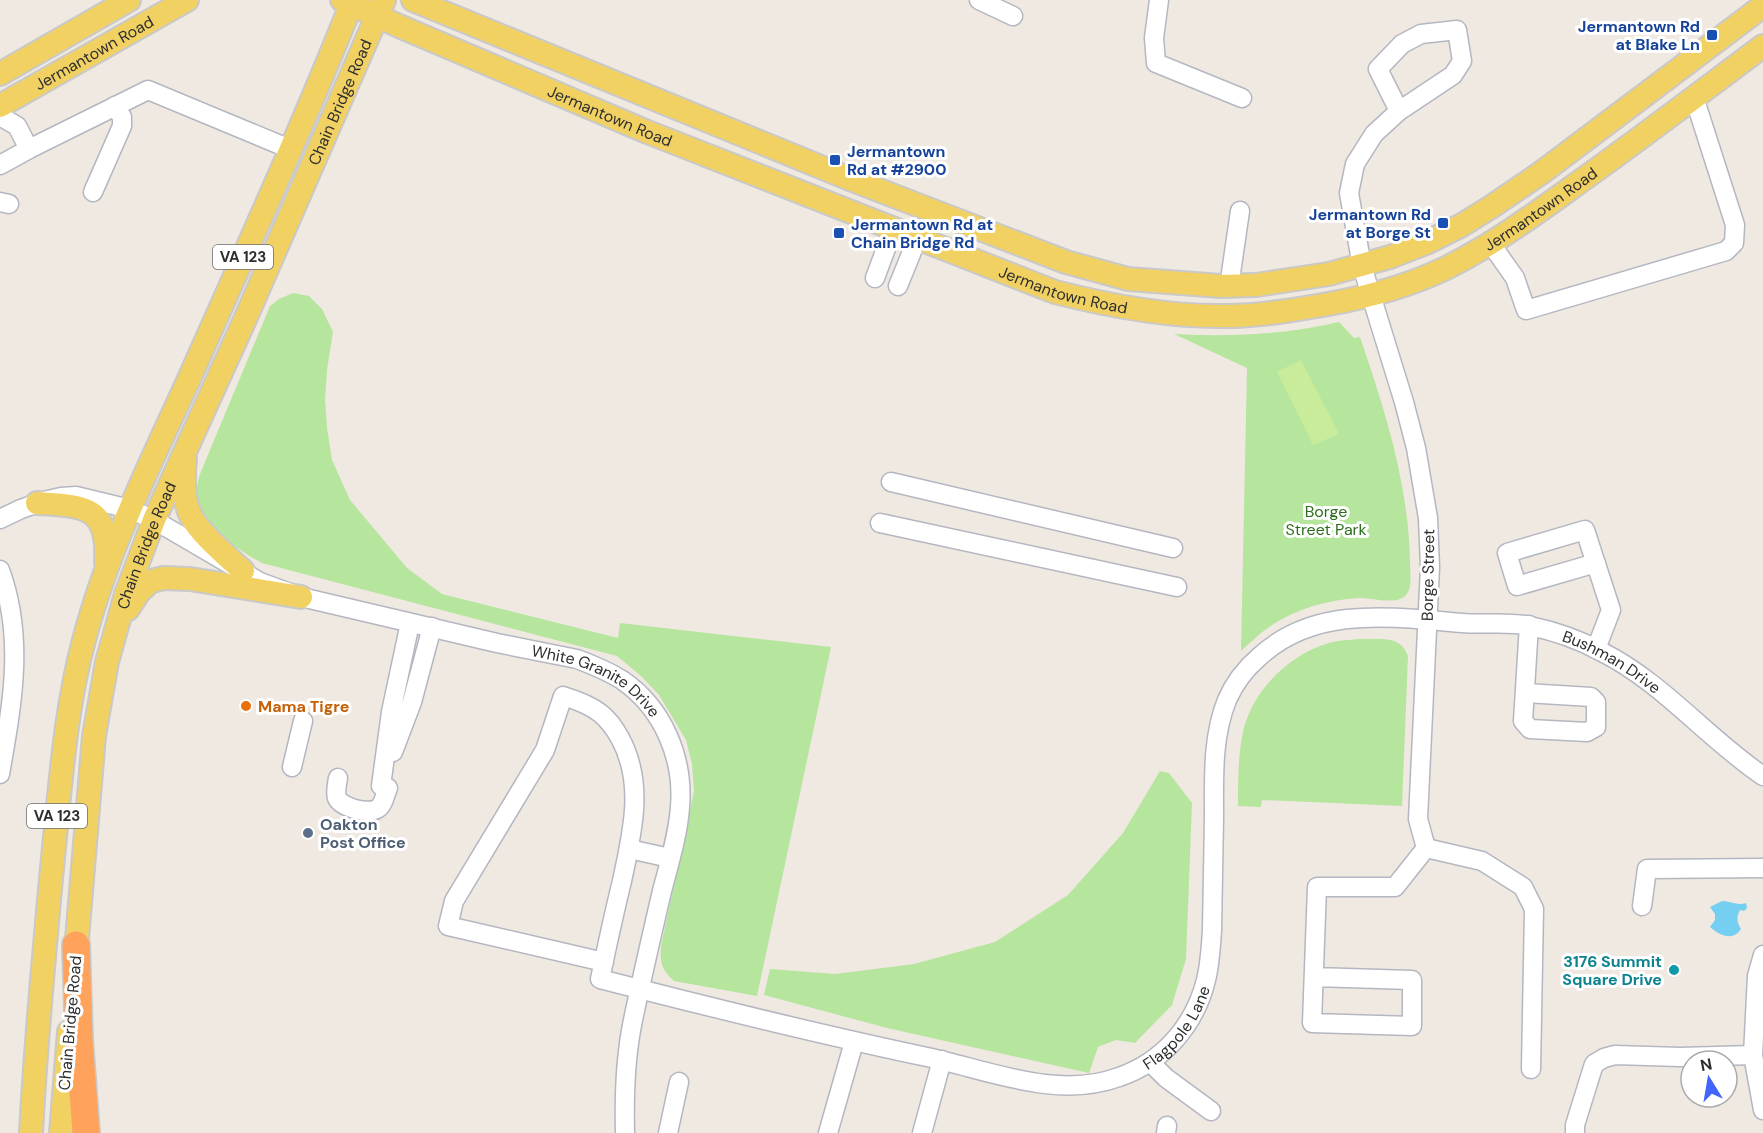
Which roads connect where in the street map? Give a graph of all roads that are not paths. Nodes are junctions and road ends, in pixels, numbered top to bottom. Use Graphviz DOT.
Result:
graph roads {
  1 [pos="129,0"];
  2 [pos="188,0"];
  3 [pos="413,0"];
  4 [pos="979,0"];
  5 [pos="1159,0"];
  6 [pos="349,1"];
  7 [pos="1763,6"];
  8 [pos="380,8"];
  9 [pos="1013,16"];
  10 [pos="1763,46"];
  11 [pos="0,74"];
  12 [pos="1694,97"];
  13 [pos="1242,98"];
  14 [pos="0,106"];
  15 [pos="115,106"];
  16 [pos="1399,111"];
  17 [pos="0,116"];
  18 [pos="29,149"];
  19 [pos="290,149"];
  20 [pos="3,158"];
  21 [pos="93,192"];
  22 [pos="1240,211"];
  23 [pos="905,232"];
  24 [pos="1491,244"];
  25 [pos="1362,266"];
  26 [pos="875,278"];
  27 [pos="898,286"];
  28 [pos="1232,286"];
  29 [pos="1371,296"];
  30 [pos="186,450"];
  31 [pos="891,482"];
  32 [pos="37,503"];
  33 [pos="130,509"];
  34 [pos="0,519"];
  35 [pos="154,520"];
  36 [pos="880,523"];
  37 [pos="1173,548"];
  38 [pos="1596,563"];
  39 [pos="0,570"];
  40 [pos="243,571"];
  41 [pos="105,572"];
  42 [pos="1177,587"];
  43 [pos="301,597"];
  44 [pos="1427,620"];
  45 [pos="410,622"];
  46 [pos="1528,625"];
  47 [pos="432,627"];
  48 [pos="112,640"];
  49 [pos="1596,649"];
  50 [pos="1526,693"];
  51 [pos="303,721"];
  52 [pos="292,767"];
  53 [pos="0,774"];
  54 [pos="1763,776"];
  55 [pos="338,778"];
  56 [pos="384,783"];
  57 [pos="1426,848"];
  58 [pos="629,849"];
  59 [pos="670,858"];
  60 [pos="1763,868"];
  61 [pos="1642,906"];
  62 [pos="76,945"];
  63 [pos="1763,955"];
  64 [pos="604,962"];
  65 [pos="1314,977"];
  66 [pos="640,989"];
  67 [pos="854,1042"];
  68 [pos="1753,1055"];
  69 [pos="942,1060"];
  70 [pos="1150,1062"];
  71 [pos="1532,1069"];
  72 [pos="679,1082"];
  73 [pos="1763,1110"];
  74 [pos="1211,1111"];
  75 [pos="31,1133"];
  76 [pos="61,1133"];
  77 [pos="86,1133"];
  78 [pos="626,1133"];
  79 [pos="668,1133"];
  80 [pos="828,1133"];
  81 [pos="922,1133"];
  82 [pos="1575,1133"];
  1 -- 11 [label="main road, Jermantown Road"];
  2 -- 14 [label="main road, Jermantown Road"];
  3 -- 28 [label="main road, Jermantown Road"];
  4 -- 9 [label="street"];
  5 -- 13 [label="street"];
  6 -- 8 [label="main road, Jermantown Road"];
  6 -- 19 [label="main road, Chain Bridge Road / VA 123"];
  7 -- 25 [label="main road, Jermantown Road"];
  8 -- 23 [label="main road, Jermantown Road"];
  8 -- 30 [label="main road, Chain Bridge Road / VA 123"];
  10 -- 12 [label="main road, Jermantown Road"];
  12 -- 24 [label="main road, Jermantown Road"];
  12 -- 24 [label="street"];
  15 -- 18 [label="street"];
  15 -- 19 [label="street"];
  15 -- 21 [label="street"];
  16 -- 16 [label="street, Borge Street"];
  16 -- 25 [label="street, Borge Street"];
  17 -- 18 [label="street"];
  18 -- 20 [label="street"];
  19 -- 33 [label="main road, Chain Bridge Road / VA 123"];
  22 -- 28 [label="street"];
  23 -- 26 [label="street"];
  23 -- 27 [label="street"];
  23 -- 29 [label="main road, Jermantown Road"];
  24 -- 29 [label="main road, Jermantown Road"];
  25 -- 28 [label="main road, Jermantown Road"];
  25 -- 29 [label="street, Borge Street"];
  29 -- 44 [label="street, Borge Street"];
  30 -- 35 [label="main road, Chain Bridge Road / VA 123"];
  30 -- 40 [label="main road"];
  31 -- 37 [label="street"];
  32 -- 33 [label="street, White Granite Drive"];
  32 -- 34 [label="street, White Granite Drive"];
  32 -- 41 [label="main road"];
  33 -- 35 [label="street, White Granite Drive"];
  33 -- 41 [label="main road, Chain Bridge Road / VA 123"];
  35 -- 40 [label="street, White Granite Drive"];
  35 -- 48 [label="main road, Chain Bridge Road / VA 123"];
  36 -- 42 [label="street"];
  38 -- 38 [label="street"];
  38 -- 49 [label="street"];
  39 -- 53 [label="street"];
  40 -- 43 [label="street, White Granite Drive"];
  41 -- 75 [label="main road, Chain Bridge Road / VA 123"];
  43 -- 45 [label="street, White Granite Drive"];
  43 -- 48 [label="main road"];
  44 -- 46 [label="street, Bushman Drive"];
  44 -- 57 [label="street, Borge Street"];
  44 -- 70 [label="street, Flagpole Lane"];
  45 -- 47 [label="street, White Granite Drive"];
  45 -- 56 [label="street"];
  46 -- 49 [label="street, Bushman Drive"];
  46 -- 50 [label="street"];
  47 -- 56 [label="street"];
  47 -- 59 [label="street, White Granite Drive"];
  48 -- 62 [label="main road, Chain Bridge Road / VA 123"];
  49 -- 54 [label="street, Bushman Drive"];
  51 -- 52 [label="street"];
  55 -- 56 [label="street"];
  57 -- 65 [label="street"];
  57 -- 71 [label="street"];
  58 -- 59 [label="street"];
  58 -- 64 [label="street"];
  58 -- 64 [label="street"];
  59 -- 66 [label="street, White Granite Drive"];
  60 -- 61 [label="street"];
  62 -- 76 [label="main road, Chain Bridge Road / VA 123"];
  62 -- 77 [label="highway"];
  63 -- 68 [label="street"];
  64 -- 66 [label="street, Flagpole Lane"];
  65 -- 65 [label="street"];
  66 -- 67 [label="street, Flagpole Lane"];
  66 -- 78 [label="street, White Granite Drive"];
  67 -- 69 [label="street, Flagpole Lane"];
  67 -- 80 [label="street"];
  68 -- 73 [label="street"];
  68 -- 82 [label="street"];
  69 -- 70 [label="street, Flagpole Lane"];
  69 -- 81 [label="street"];
  70 -- 74 [label="street"];
  72 -- 79 [label="street"];
}
